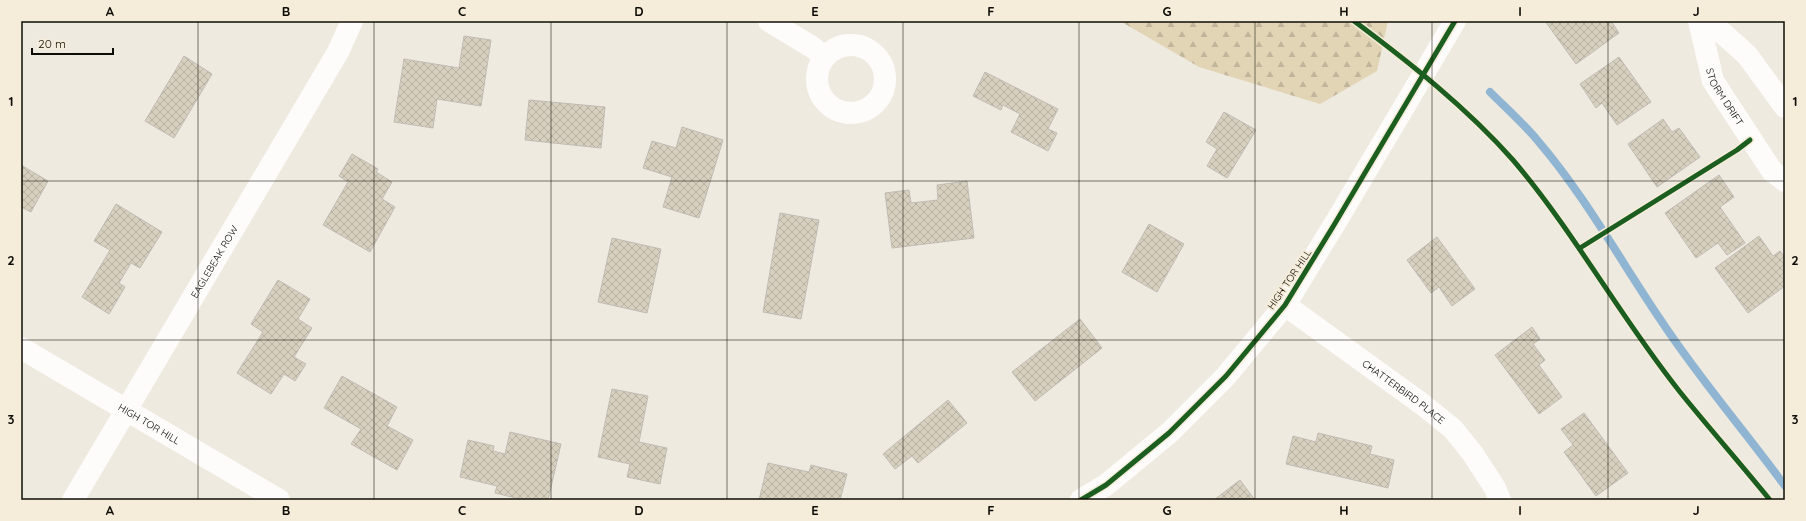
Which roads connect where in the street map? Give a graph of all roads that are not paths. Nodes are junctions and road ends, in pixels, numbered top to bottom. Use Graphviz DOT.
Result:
graph roads {
  1 [pos="352,21"];
  2 [pos="769,21"];
  3 [pos="1455,21"];
  4 [pos="1699,21"];
  5 [pos="1709,21"];
  6 [pos="825,57"];
  7 [pos="1785,107"];
  8 [pos="1785,181"];
  9 [pos="1285,305"];
  10 [pos="21,348"];
  11 [pos="126,411"];
  12 [pos="73,500"];
  13 [pos="278,500"];
  14 [pos="1081,500"];
  15 [pos="1500,500"];
  1 -- 11 [label="street, EAGLEBEAK ROW"];
  2 -- 6 [label="street"];
  3 -- 9 [label="street, HIGH TOR HILL"];
  4 -- 8 [label="street, STORM DRIFT"];
  5 -- 7 [label="street"];
  9 -- 14 [label="street, HIGH TOR HILL"];
  9 -- 15 [label="street, CHATTERBIRD PLACE"];
  10 -- 11 [label="street, HIGH TOR HILL"];
  11 -- 12 [label="street, EAGLEBEAK ROW"];
  11 -- 13 [label="street, HIGH TOR HILL"];
}
